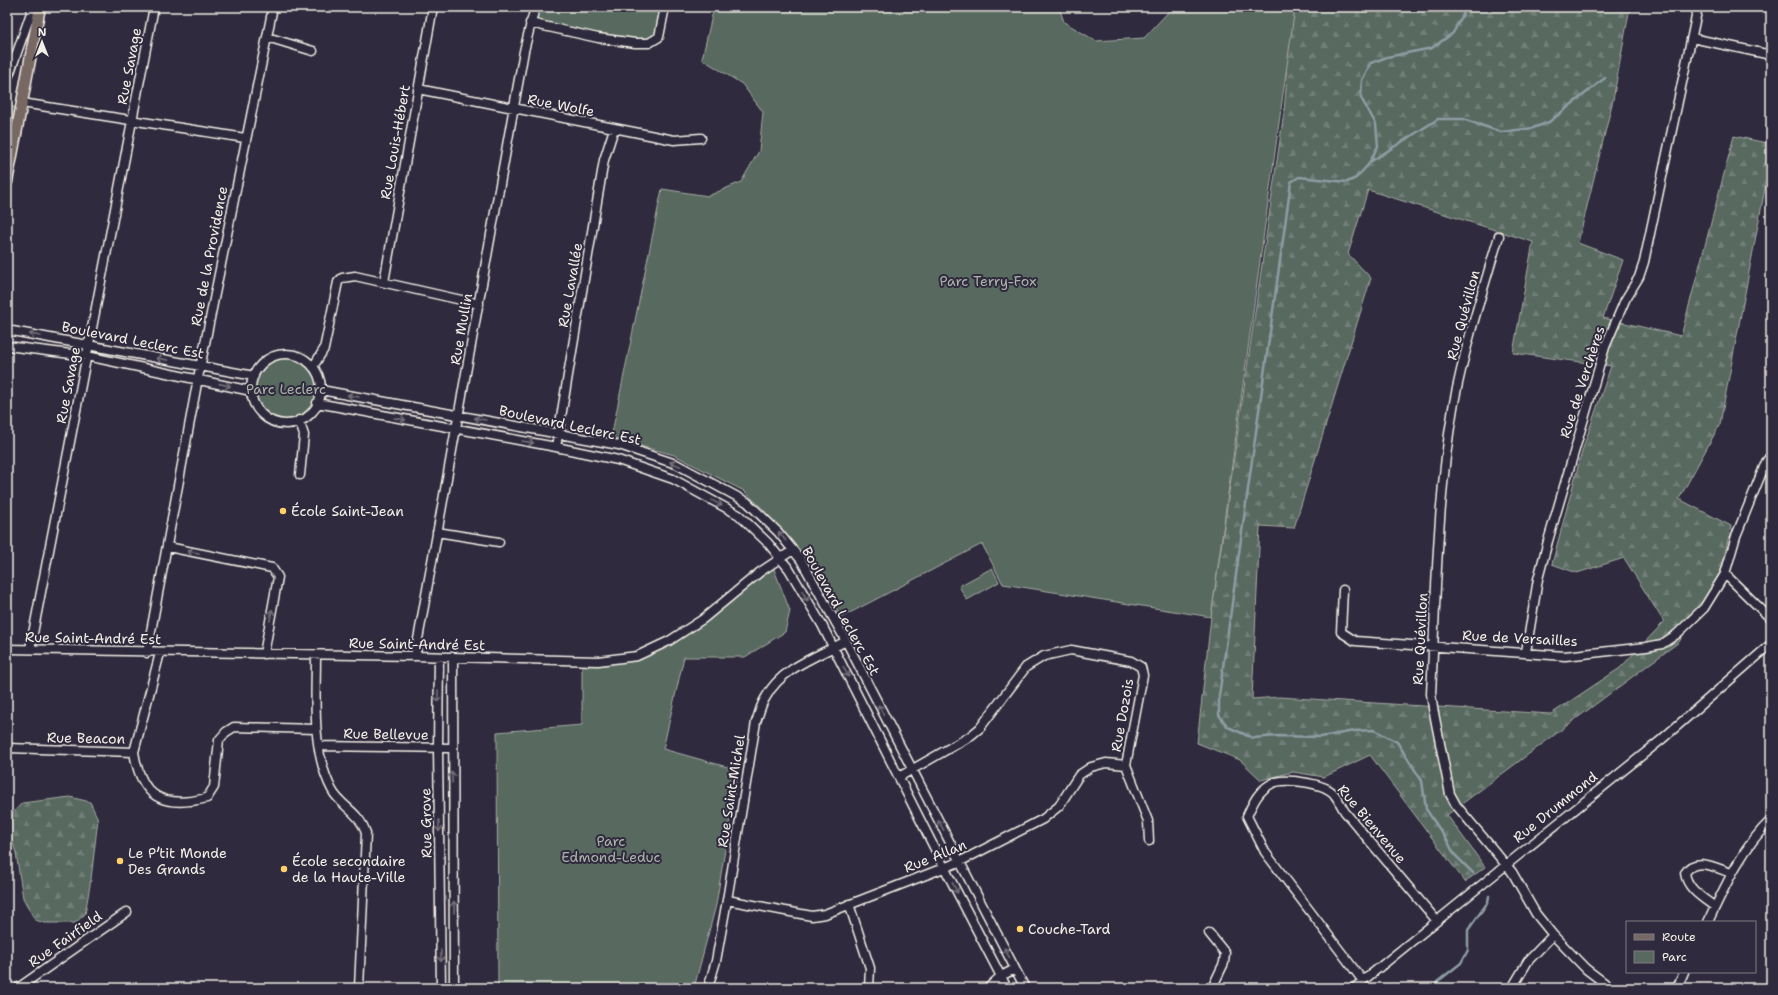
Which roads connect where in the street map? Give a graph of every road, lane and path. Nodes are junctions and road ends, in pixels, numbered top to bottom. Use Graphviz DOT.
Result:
graph roads {
  1 [pos="33,7"];
  2 [pos="40,7"];
  3 [pos="154,7"];
  4 [pos="273,7"];
  5 [pos="433,7"];
  6 [pos="535,7"];
  7 [pos="665,7"];
  8 [pos="1698,7"];
  9 [pos="530,23"];
  10 [pos="267,37"];
  11 [pos="1692,38"];
  12 [pos="313,51"];
  13 [pos="1771,55"];
  14 [pos="7,81"];
  15 [pos="418,89"];
  16 [pos="22,103"];
  17 [pos="515,109"];
  18 [pos="132,120"];
  19 [pos="614,129"];
  20 [pos="245,138"];
  21 [pos="701,138"];
  22 [pos="7,182"];
  23 [pos="1499,236"];
  24 [pos="384,282"];
  25 [pos="479,304"];
  26 [pos="7,330"];
  27 [pos="89,344"];
  28 [pos="7,346"];
  29 [pos="87,356"];
  30 [pos="201,366"];
  31 [pos="313,366"];
  32 [pos="254,376"];
  33 [pos="198,378"];
  34 [pos="321,390"];
  35 [pos="251,391"];
  36 [pos="317,403"];
  37 [pos="458,415"];
  38 [pos="299,420"];
  39 [pos="456,429"];
  40 [pos="558,433"];
  41 [pos="619,445"];
  42 [pos="556,447"];
  43 [pos="1771,455"];
  44 [pos="618,460"];
  45 [pos="300,476"];
  46 [pos="437,532"];
  47 [pos="499,542"];
  48 [pos="168,547"];
  49 [pos="793,550"];
  50 [pos="780,558"];
  51 [pos="1725,574"];
  52 [pos="1343,590"];
  53 [pos="1771,619"];
  54 [pos="846,641"];
  55 [pos="1771,644"];
  56 [pos="1433,647"];
  57 [pos="834,648"];
  58 [pos="7,649"];
  59 [pos="30,649"];
  60 [pos="1526,652"];
  61 [pos="147,653"];
  62 [pos="160,653"];
  63 [pos="264,654"];
  64 [pos="316,655"];
  65 [pos="415,656"];
  66 [pos="439,657"];
  67 [pos="453,658"];
  68 [pos="316,729"];
  69 [pos="320,746"];
  70 [pos="7,748"];
  71 [pos="438,748"];
  72 [pos="452,748"];
  73 [pos="134,752"];
  74 [pos="1126,765"];
  75 [pos="912,769"];
  76 [pos="899,777"];
  77 [pos="1771,820"];
  78 [pos="1149,841"];
  79 [pos="959,862"];
  80 [pos="1506,864"];
  81 [pos="944,867"];
  82 [pos="1731,873"];
  83 [pos="727,900"];
  84 [pos="849,904"];
  85 [pos="1714,907"];
  86 [pos="127,912"];
  87 [pos="1437,920"];
  88 [pos="1708,921"];
  89 [pos="1210,933"];
  90 [pos="1553,935"];
  91 [pos="1015,969"];
  92 [pos="1684,973"];
  93 [pos="1001,976"];
  94 [pos="1363,981"];
  95 [pos="18,988"];
  96 [pos="359,988"];
  97 [pos="441,988"];
  98 [pos="454,988"];
  99 [pos="708,988"];
  100 [pos="869,988"];
  101 [pos="988,988"];
  102 [pos="1007,988"];
  103 [pos="1025,988"];
  104 [pos="1212,988"];
  105 [pos="1354,988"];
  106 [pos="1512,988"];
  107 [pos="1611,988"];
  108 [pos="1677,988"];
  1 -- 14 [label="street"];
  2 -- 16 [label="main road"];
  3 -- 18 [label="street, Rue Savage"];
  4 -- 10 [label="street, Rue de la Providence"];
  5 -- 15 [label="street, Rue Louis-Hébert"];
  6 -- 9 [label="street, Rue Mullin"];
  7 -- 9 [label="street"];
  8 -- 11 [label="street, Rue de Verchères"];
  9 -- 17 [label="street, Rue Mullin"];
  10 -- 12 [label="street"];
  10 -- 20 [label="street, Rue de la Providence"];
  11 -- 13 [label="street"];
  11 -- 60 [label="street, Rue de Verchères"];
  15 -- 17 [label="street, Rue Wolfe"];
  15 -- 24 [label="street, Rue Louis-Hébert"];
  16 -- 18 [label="street"];
  16 -- 22 [label="main road"];
  17 -- 19 [label="street, Rue Wolfe"];
  17 -- 25 [label="street, Rue Mullin"];
  18 -- 20 [label="street"];
  18 -- 27 [label="street, Rue Savage"];
  19 -- 21 [label="street, Rue Wolfe"];
  19 -- 40 [label="street, Rue Lavallée"];
  20 -- 30 [label="street, Rue de la Providence"];
  23 -- 56 [label="street, Rue Quévillon"];
  24 -- 25 [label="street"];
  24 -- 31 [label="street"];
  25 -- 37 [label="street, Rue Mullin"];
  27 -- 26 [label="street, Boulevard Leclerc Est, one-way"];
  27 -- 29 [label="street, Rue Savage"];
  30 -- 27 [label="street, Boulevard Leclerc Est, one-way"];
  28 -- 29 [label="street, Boulevard Leclerc Est"];
  29 -- 33 [label="street, Boulevard Leclerc Est"];
  29 -- 59 [label="street, Rue Savage"];
  30 -- 32 [label="street, Boulevard Leclerc Est"];
  30 -- 33 [label="street, Rue de la Providence"];
  31 -- 32 [label="street"];
  31 -- 34 [label="street"];
  32 -- 35 [label="street"];
  33 -- 35 [label="street, Boulevard Leclerc Est, one-way"];
  33 -- 48 [label="street, Rue de la Providence"];
  34 -- 36 [label="street"];
  37 -- 34 [label="street, Boulevard Leclerc Est, one-way"];
  35 -- 38 [label="street"];
  36 -- 38 [label="street"];
  36 -- 39 [label="street, Boulevard Leclerc Est, one-way"];
  37 -- 39 [label="street, Rue Mullin"];
  40 -- 37 [label="street, Boulevard Leclerc Est, one-way"];
  38 -- 45 [label="street"];
  39 -- 42 [label="street, Boulevard Leclerc Est, one-way"];
  39 -- 46 [label="street, Rue Mullin"];
  40 -- 41 [label="street, Boulevard Leclerc Est"];
  40 -- 42 [label="street, Rue Lavallée"];
  41 -- 44 [label="street"];
  49 -- 41 [label="street, Boulevard Leclerc Est, one-way"];
  42 -- 44 [label="street, Boulevard Leclerc Est"];
  43 -- 51 [label="street, Rue de Versailles"];
  44 -- 50 [label="street, Boulevard Leclerc Est, one-way"];
  46 -- 47 [label="street"];
  46 -- 65 [label="street, Rue Mullin"];
  48 -- 61 [label="street, Rue de la Providence"];
  63 -- 48 [label="street, one-way"];
  49 -- 50 [label="street, Rue Saint-André Est"];
  49 -- 54 [label="street, Boulevard Leclerc Est"];
  50 -- 57 [label="street, Boulevard Leclerc Est, one-way"];
  50 -- 67 [label="street, Rue Saint-André Est"];
  51 -- 53 [label="street"];
  51 -- 60 [label="street, Rue de Versailles"];
  52 -- 56 [label="street, Rue de Versailles"];
  54 -- 57 [label="street, Rue Saint-Michel"];
  75 -- 54 [label="street, Boulevard Leclerc Est, one-way"];
  55 -- 80 [label="street, Rue Drummond"];
  56 -- 60 [label="street, Rue de Versailles"];
  56 -- 80 [label="street, Rue Quévillon"];
  57 -- 76 [label="street, Boulevard Leclerc Est, one-way"];
  57 -- 83 [label="street, Rue Saint-Michel"];
  58 -- 59 [label="street, Rue Saint-André Est"];
  59 -- 61 [label="street, Rue Saint-André Est"];
  61 -- 62 [label="street, Rue Saint-André Est"];
  62 -- 63 [label="street, Rue Saint-André Est"];
  62 -- 73 [label="street, Rue Beacon"];
  63 -- 64 [label="street, Rue Saint-André Est"];
  64 -- 65 [label="street, Rue Saint-André Est"];
  64 -- 68 [label="street"];
  65 -- 66 [label="street, Rue Saint-André Est"];
  66 -- 67 [label="street, Rue Saint-André Est"];
  66 -- 71 [label="street, Rue Grove, one-way"];
  67 -- 72 [label="street, Rue Grove"];
  68 -- 69 [label="street"];
  68 -- 73 [label="street"];
  69 -- 71 [label="street, Rue Bellevue"];
  69 -- 96 [label="street"];
  70 -- 73 [label="street, Rue Beacon"];
  71 -- 72 [label="street, Rue Bellevue"];
  71 -- 97 [label="street, Rue Grove, one-way"];
  98 -- 72 [label="street, Rue Grove, one-way"];
  74 -- 75 [label="street, Rue Dozois"];
  74 -- 78 [label="street, Rue Dozois"];
  74 -- 79 [label="street, Rue Allan"];
  75 -- 76 [label="street, Rue Dozois"];
  79 -- 75 [label="street, Boulevard Leclerc Est, one-way"];
  76 -- 81 [label="street, Boulevard Leclerc Est"];
  77 -- 82 [label="street"];
  79 -- 81 [label="street, Rue Allan"];
  91 -- 79 [label="street, Boulevard Leclerc Est, one-way"];
  80 -- 87 [label="street, Rue Drummond"];
  80 -- 90 [label="street, Rue Quévillon"];
  81 -- 84 [label="street, Rue Allan"];
  81 -- 93 [label="street, Boulevard Leclerc Est, one-way"];
  82 -- 85 [label="street"];
  82 -- 85 [label="street"];
  83 -- 84 [label="street, Rue Allan"];
  83 -- 99 [label="street, Rue Saint-Michel"];
  84 -- 100 [label="street"];
  85 -- 88 [label="street"];
  86 -- 95 [label="street, Rue Fairfield"];
  87 -- 94 [label="street, Rue Drummond"];
  87 -- 94 [label="street, Rue Bienvenue"];
  89 -- 104 [label="street"];
  90 -- 106 [label="street"];
  90 -- 107 [label="street, Rue Quévillon"];
  91 -- 93 [label="street"];
  91 -- 103 [label="street, Boulevard Leclerc Est"];
  92 -- 108 [label="street"];
  93 -- 101 [label="street"];
  93 -- 102 [label="street, Boulevard Leclerc Est"];
  94 -- 105 [label="street, Rue Drummond"];
}
